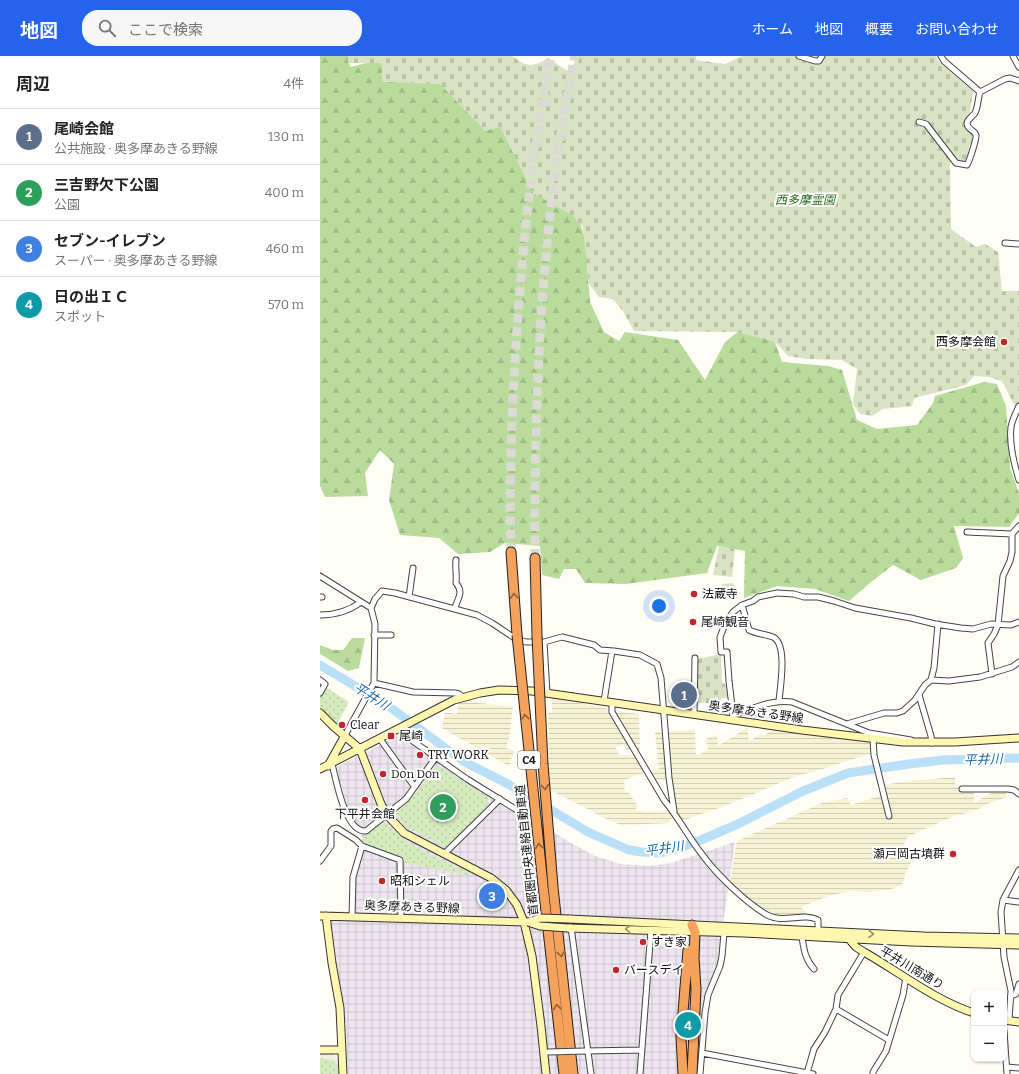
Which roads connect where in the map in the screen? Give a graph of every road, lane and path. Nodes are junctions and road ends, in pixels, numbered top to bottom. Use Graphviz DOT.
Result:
graph roads {
  1 [pos="799,56"];
  2 [pos="822,56"];
  3 [pos="941,56"];
  4 [pos="1014,56"];
  5 [pos="1019,67"];
  6 [pos="1019,81"];
  7 [pos="980,92"];
  8 [pos="919,122"];
  9 [pos="1005,243"];
  10 [pos="1019,244"];
  11 [pos="1019,406"];
  12 [pos="1019,480"];
  13 [pos="1019,526"];
  14 [pos="967,532"];
  15 [pos="1012,534"];
  16 [pos="511,552"];
  17 [pos="535,558"];
  18 [pos="456,560"];
  19 [pos="413,568"];
  20 [pos="320,576"];
  21 [pos="409,597"];
  22 [pos="361,602"];
  23 [pos="742,605"];
  24 [pos="371,608"];
  25 [pos="455,608"];
  26 [pos="320,615"];
  27 [pos="1019,622"];
  28 [pos="938,624"];
  29 [pos="998,624"];
  30 [pos="374,635"];
  31 [pos="391,635"];
  32 [pos="540,639"];
  33 [pos="612,651"];
  34 [pos="695,658"];
  35 [pos="1019,662"];
  36 [pos="992,674"];
  37 [pos="320,680"];
  38 [pos="930,680"];
  39 [pos="374,684"];
  40 [pos="320,693"];
  41 [pos="547,693"];
  42 [pos="918,695"];
  43 [pos="463,697"];
  44 [pos="604,701"];
  45 [pos="779,701"];
  46 [pos="612,702"];
  47 [pos="663,710"];
  48 [pos="320,713"];
  49 [pos="694,714"];
  50 [pos="733,717"];
  51 [pos="846,724"];
  52 [pos="344,737"];
  53 [pos="407,737"];
  54 [pos="380,738"];
  55 [pos="1019,738"];
  56 [pos="873,739"];
  57 [pos="932,743"];
  58 [pos="360,749"];
  59 [pos="436,757"];
  60 [pos="330,765"];
  61 [pos="320,769"];
  62 [pos="414,786"];
  63 [pos="962,789"];
  64 [pos="1019,794"];
  65 [pos="500,799"];
  66 [pos="674,811"];
  67 [pos="387,814"];
  68 [pos="889,816"];
  69 [pos="533,820"];
  70 [pos="362,846"];
  71 [pos="444,854"];
  72 [pos="320,861"];
  73 [pos="1019,870"];
  74 [pos="1004,900"];
  75 [pos="1019,902"];
  76 [pos="323,916"];
  77 [pos="352,917"];
  78 [pos="400,918"];
  79 [pos="526,922"];
  80 [pos="570,927"];
  81 [pos="651,930"];
  82 [pos="692,930"];
  83 [pos="818,931"];
  84 [pos="724,933"];
  85 [pos="849,936"];
  86 [pos="802,937"];
  87 [pos="1019,938"];
  88 [pos="1003,941"];
  89 [pos="1019,945"];
  90 [pos="864,952"];
  91 [pos="814,969"];
  92 [pos="689,976"];
  93 [pos="906,977"];
  94 [pos="563,978"];
  95 [pos="1019,984"];
  96 [pos="1011,996"];
  97 [pos="836,1009"];
  98 [pos="971,1012"];
  99 [pos="1007,1015"];
  100 [pos="1007,1020"];
  101 [pos="1019,1022"];
  102 [pos="560,1033"];
  103 [pos="889,1040"];
  104 [pos="320,1050"];
  105 [pos="342,1050"];
  106 [pos="642,1050"];
  107 [pos="587,1051"];
  108 [pos="546,1052"];
  109 [pos="702,1053"];
  110 [pos="1006,1062"];
  111 [pos="1006,1067"];
  112 [pos="1019,1068"];
  113 [pos="806,1073"];
  114 [pos="343,1074"];
  115 [pos="546,1074"];
  116 [pos="561,1074"];
  117 [pos="564,1074"];
  118 [pos="573,1074"];
  119 [pos="579,1074"];
  120 [pos="591,1074"];
  121 [pos="640,1074"];
  122 [pos="684,1074"];
  123 [pos="692,1074"];
  124 [pos="700,1074"];
  125 [pos="873,1074"];
  126 [pos="1007,1074"];
  1 -- 2 [label="street"];
  3 -- 7 [label="street"];
  4 -- 5 [label="street"];
  6 -- 7 [label="street"];
  7 -- 8 [label="street"];
  9 -- 10 [label="street"];
  11 -- 12 [label="street"];
  13 -- 15 [label="street"];
  14 -- 15 [label="street"];
  15 -- 29 [label="street"];
  102 -- 16 [label="highway, 首都圏中央連絡自動車道 / C4, one-way, bridge"];
  17 -- 32 [label="highway, 首都圏中央連絡自動車道 / C4"];
  18 -- 25 [label="street"];
  19 -- 21 [label="street"];
  20 -- 22 [label="street"];
  21 -- 24 [label="street"];
  21 -- 25 [label="street"];
  22 -- 24 [label="street"];
  22 -- 26 [label="street"];
  23 -- 28 [label="street"];
  23 -- 45 [label="street"];
  23 -- 50 [label="street"];
  24 -- 30 [label="street"];
  25 -- 32 [label="street"];
  27 -- 29 [label="street"];
  28 -- 29 [label="street"];
  28 -- 38 [label="street"];
  29 -- 36 [label="street"];
  30 -- 31 [label="street"];
  30 -- 39 [label="street"];
  32 -- 33 [label="street"];
  32 -- 41 [label="street"];
  32 -- 94 [label="highway, 首都圏中央連絡自動車道 / C4, one-way, bridge"];
  33 -- 44 [label="street"];
  33 -- 47 [label="street"];
  34 -- 49 [label="street"];
  35 -- 36 [label="street"];
  36 -- 38 [label="street"];
  37 -- 40 [label="street"];
  38 -- 42 [label="street"];
  39 -- 43 [label="street"];
  39 -- 52 [label="street"];
  41 -- 43 [label="main road, 奥多摩あきる野線"];
  41 -- 44 [label="main road, 奥多摩あきる野線"];
  42 -- 51 [label="street"];
  42 -- 57 [label="street"];
  43 -- 54 [label="main road, 奥多摩あきる野線"];
  44 -- 46 [label="main road, 奥多摩あきる野線"];
  45 -- 50 [label="street"];
  45 -- 51 [label="street"];
  46 -- 47 [label="main road, 奥多摩あきる野線"];
  46 -- 66 [label="street"];
  47 -- 49 [label="main road, 奥多摩あきる野線"];
  47 -- 66 [label="street"];
  48 -- 52 [label="main road"];
  49 -- 50 [label="main road, 奥多摩あきる野線"];
  50 -- 56 [label="main road, 奥多摩あきる野線"];
  51 -- 57 [label="street"];
  52 -- 58 [label="main road"];
  52 -- 60 [label="main road"];
  53 -- 59 [label="street"];
  54 -- 58 [label="main road"];
  54 -- 62 [label="street"];
  55 -- 57 [label="main road, 奥多摩あきる野線"];
  56 -- 57 [label="main road, 奥多摩あきる野線"];
  56 -- 68 [label="street"];
  58 -- 60 [label="main road"];
  58 -- 67 [label="main road"];
  59 -- 62 [label="street"];
  59 -- 65 [label="street"];
  60 -- 61 [label="main road"];
  60 -- 67 [label="street"];
  62 -- 67 [label="street"];
  63 -- 64 [label="street"];
  65 -- 69 [label="street"];
  65 -- 71 [label="street"];
  66 -- 83 [label="street"];
  67 -- 71 [label="main road"];
  70 -- 72 [label="street"];
  70 -- 77 [label="street"];
  70 -- 78 [label="street"];
  71 -- 79 [label="main road"];
  73 -- 74 [label="street"];
  74 -- 75 [label="street"];
  74 -- 88 [label="street"];
  76 -- 77 [label="main road, 奥多摩あきる野線"];
  76 -- 105 [label="main road"];
  77 -- 78 [label="main road, 奥多摩あきる野線"];
  78 -- 79 [label="main road, 奥多摩あきる野線"];
  79 -- 80 [label="main road, 奥多摩あきる野線, bridge"];
  79 -- 82 [label="main road, 奥多摩あきる野線, bridge"];
  79 -- 108 [label="main road"];
  81 -- 80 [label="main road, 奥多摩あきる野線, one-way"];
  80 -- 107 [label="street"];
  81 -- 82 [label="main road, 奥多摩あきる野線"];
  81 -- 106 [label="street"];
  82 -- 83 [label="main road, 奥多摩あきる野線"];
  82 -- 84 [label="main road, 奥多摩あきる野線"];
  82 -- 92 [label="highway"];
  83 -- 85 [label="main road, 奥多摩あきる野線"];
  84 -- 86 [label="main road, 奥多摩あきる野線"];
  84 -- 109 [label="street"];
  85 -- 86 [label="main road, 奥多摩あきる野線"];
  85 -- 88 [label="main road, 奥多摩あきる野線"];
  85 -- 90 [label="main road, 平井川南通り"];
  86 -- 91 [label="street"];
  87 -- 88 [label="main road, 奥多摩あきる野線"];
  88 -- 89 [label="main road, 奥多摩あきる野線"];
  88 -- 96 [label="street"];
  90 -- 93 [label="main road, 平井川南通り"];
  90 -- 97 [label="street"];
  92 -- 122 [label="highway"];
  92 -- 123 [label="highway"];
  93 -- 98 [label="main road, 平井川南通り"];
  93 -- 103 [label="street"];
  94 -- 118 [label="highway, 首都圏中央連絡自動車道 / C4"];
  94 -- 119 [label="highway"];
  95 -- 96 [label="street"];
  96 -- 99 [label="street"];
  97 -- 103 [label="street"];
  97 -- 113 [label="street"];
  100 -- 101 [label="main road"];
  102 -- 116 [label="highway"];
  102 -- 117 [label="highway, 首都圏中央連絡自動車道 / C4"];
  103 -- 125 [label="street"];
  104 -- 105 [label="main road"];
  105 -- 114 [label="main road"];
  106 -- 107 [label="street"];
  106 -- 121 [label="street"];
  107 -- 108 [label="street, bridge"];
  107 -- 120 [label="street"];
  108 -- 115 [label="main road"];
  109 -- 113 [label="street"];
  109 -- 124 [label="street"];
  110 -- 111 [label="street"];
  111 -- 112 [label="street"];
  111 -- 126 [label="street"];
}
